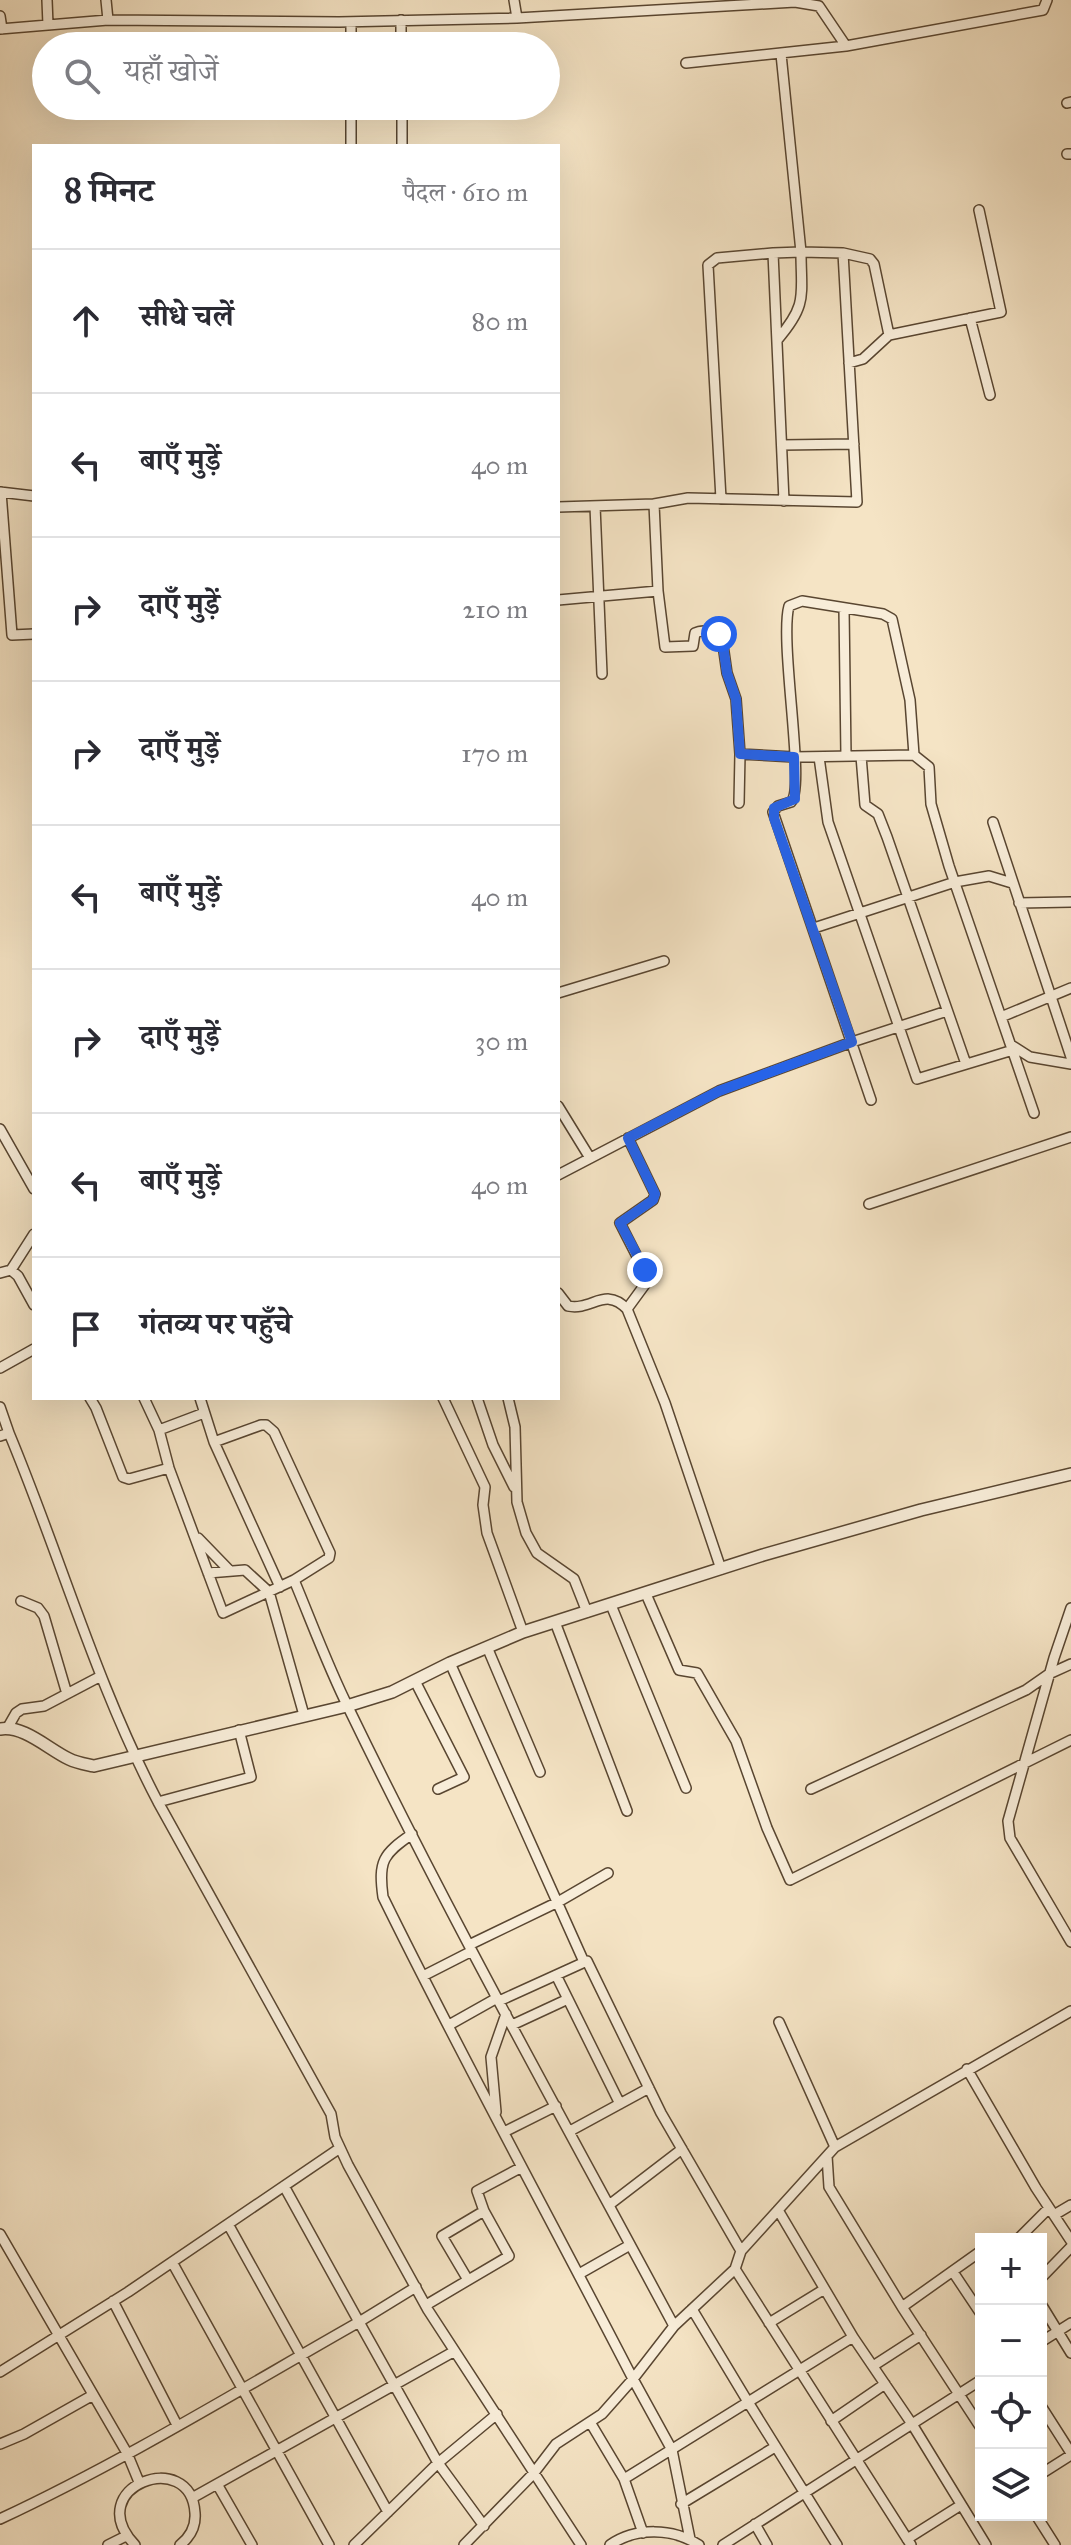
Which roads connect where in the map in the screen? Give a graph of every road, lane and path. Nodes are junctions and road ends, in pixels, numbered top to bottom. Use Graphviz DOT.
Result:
graph roads {
  1 [pos="47,0"];
  2 [pos="106,0"];
  3 [pos="514,0"];
  4 [pos="1047,0"];
  5 [pos="812,2"];
  6 [pos="0,16"];
  7 [pos="517,18"];
  8 [pos="108,20"];
  9 [pos="401,20"];
  10 [pos="351,22"];
  11 [pos="48,25"];
  12 [pos="1,29"];
  13 [pos="351,32"];
  14 [pos="401,32"];
  15 [pos="846,46"];
  16 [pos="781,54"];
  17 [pos="686,63"];
  18 [pos="351,120"];
  19 [pos="402,120"];
  20 [pos="351,144"];
  21 [pos="402,144"];
  22 [pos="979,210"];
  23 [pos="801,252"];
  24 [pos="773,253"];
  25 [pos="843,253"];
  26 [pos="970,318"];
  27 [pos="889,335"];
  28 [pos="778,339"];
  29 [pos="849,363"];
  30 [pos="990,395"];
  31 [pos="854,444"];
  32 [pos="782,445"];
  33 [pos="1,492"];
  34 [pos="32,496"];
  35 [pos="721,499"];
  36 [pos="784,501"];
  37 [pos="654,504"];
  38 [pos="595,506"];
  39 [pos="560,507"];
  40 [pos="658,591"];
  41 [pos="598,597"];
  42 [pos="560,600"];
  43 [pos="844,609"];
  44 [pos="32,634"];
  45 [pos="602,674"];
  46 [pos="740,754"];
  47 [pos="914,755"];
  48 [pos="846,756"];
  49 [pos="861,756"];
  50 [pos="794,757"];
  51 [pos="819,757"];
  52 [pos="739,803"];
  53 [pos="993,822"];
  54 [pos="955,882"];
  55 [pos="1012,883"];
  56 [pos="907,898"];
  57 [pos="1071,902"];
  58 [pos="1019,903"];
  59 [pos="860,913"];
  60 [pos="814,928"];
  61 [pos="664,961"];
  62 [pos="1071,988"];
  63 [pos="560,992"];
  64 [pos="1049,997"];
  65 [pos="947,1011"];
  66 [pos="1001,1017"];
  67 [pos="899,1026"];
  68 [pos="852,1042"];
  69 [pos="1012,1047"];
  70 [pos="1071,1057"];
  71 [pos="966,1064"];
  72 [pos="1071,1064"];
  73 [pos="871,1100"];
  74 [pos="560,1109"];
  75 [pos="1034,1113"];
  76 [pos="0,1129"];
  77 [pos="1071,1137"];
  78 [pos="628,1138"];
  79 [pos="590,1158"];
  80 [pos="560,1174"];
  81 [pos="32,1185"];
  82 [pos="869,1204"];
  83 [pos="32,1237"];
  84 [pos="11,1270"];
  85 [pos="0,1273"];
  86 [pos="560,1296"];
  87 [pos="32,1301"];
  88 [pos="627,1309"];
  89 [pos="32,1350"];
  90 [pos="0,1368"];
  91 [pos="91,1400"];
  92 [pos="145,1400"];
  93 [pos="201,1400"];
  94 [pos="446,1400"];
  95 [pos="478,1400"];
  96 [pos="508,1400"];
  97 [pos="0,1407"];
  98 [pos="204,1413"];
  99 [pos="159,1430"];
  100 [pos="4,1434"];
  101 [pos="214,1442"];
  102 [pos="169,1468"];
  103 [pos="1071,1474"];
  104 [pos="516,1490"];
  105 [pos="195,1536"];
  106 [pos="721,1569"];
  107 [pos="229,1570"];
  108 [pos="208,1573"];
  109 [pos="294,1580"];
  110 [pos="280,1587"];
  111 [pos="269,1592"];
  112 [pos="646,1594"];
  113 [pos="21,1601"];
  114 [pos="611,1605"];
  115 [pos="1071,1608"];
  116 [pos="587,1612"];
  117 [pos="555,1622"];
  118 [pos="523,1632"];
  119 [pos="487,1647"];
  120 [pos="450,1663"];
  121 [pos="1071,1664"];
  122 [pos="1049,1674"];
  123 [pos="101,1676"];
  124 [pos="415,1681"];
  125 [pos="67,1694"];
  126 [pos="347,1706"];
  127 [pos="304,1715"];
  128 [pos="4,1728"];
  129 [pos="239,1730"];
  130 [pos="1071,1740"];
  131 [pos="134,1756"];
  132 [pos="1024,1763"];
  133 [pos="540,1772"];
  134 [pos="686,1788"];
  135 [pos="438,1789"];
  136 [pos="811,1789"];
  137 [pos="158,1802"];
  138 [pos="627,1811"];
  139 [pos="412,1834"];
  140 [pos="608,1873"];
  141 [pos="558,1902"];
  142 [pos="1071,1942"];
  143 [pos="470,1948"];
  144 [pos="584,1962"];
  145 [pos="556,1975"];
  146 [pos="423,1976"];
  147 [pos="568,1999"];
  148 [pos="498,2000"];
  149 [pos="1071,2011"];
  150 [pos="506,2014"];
  151 [pos="779,2022"];
  152 [pos="449,2025"];
  153 [pos="512,2025"];
  154 [pos="967,2069"];
  155 [pos="649,2088"];
  156 [pos="620,2104"];
  157 [pos="556,2106"];
  158 [pos="497,2119"];
  159 [pos="570,2131"];
  160 [pos="504,2132"];
  161 [pos="835,2147"];
  162 [pos="340,2148"];
  163 [pos="682,2149"];
  164 [pos="827,2156"];
  165 [pos="520,2168"];
  166 [pos="284,2186"];
  167 [pos="609,2205"];
  168 [pos="1071,2205"];
  169 [pos="778,2210"];
  170 [pos="484,2211"];
  171 [pos="1052,2212"];
  172 [pos="228,2224"];
  173 [pos="1026,2233"];
  174 [pos="0,2234"];
  175 [pos="1071,2244"];
  176 [pos="630,2245"];
  177 [pos="741,2251"];
  178 [pos="975,2256"];
  179 [pos="172,2262"];
  180 [pos="735,2269"];
  181 [pos="1047,2271"];
  182 [pos="953,2272"];
  183 [pos="579,2274"];
  184 [pos="468,2280"];
  185 [pos="416,2287"];
  186 [pos="823,2290"];
  187 [pos="113,2301"];
  188 [pos="426,2305"];
  189 [pos="975,2305"];
  190 [pos="1042,2305"];
  191 [pos="902,2307"];
  192 [pos="692,2309"];
  193 [pos="359,2322"];
  194 [pos="769,2323"];
  195 [pos="1071,2323"];
  196 [pos="674,2326"];
  197 [pos="1057,2332"];
  198 [pos="921,2335"];
  199 [pos="58,2336"];
  200 [pos="853,2337"];
  201 [pos="1047,2338"];
  202 [pos="453,2352"];
  203 [pos="1071,2353"];
  204 [pos="300,2356"];
  205 [pos="873,2366"];
  206 [pos="798,2370"];
  207 [pos="0,2372"];
  208 [pos="633,2379"];
  209 [pos="885,2384"];
  210 [pos="975,2384"];
  211 [pos="395,2385"];
  212 [pos="241,2389"];
  213 [pos="959,2394"];
  214 [pos="93,2395"];
  215 [pos="748,2402"];
  216 [pos="497,2414"];
  217 [pos="1047,2416"];
  218 [pos="335,2418"];
  219 [pos="975,2419"];
  220 [pos="831,2421"];
  221 [pos="590,2422"];
  222 [pos="912,2424"];
  223 [pos="177,2425"];
  224 [pos="0,2444"];
  225 [pos="775,2447"];
  226 [pos="672,2450"];
  227 [pos="275,2452"];
  228 [pos="127,2453"];
  229 [pos="1071,2454"];
  230 [pos="856,2459"];
  231 [pos="438,2463"];
  232 [pos="1047,2470"];
  233 [pos="533,2474"];
  234 [pos="624,2479"];
  235 [pos="139,2482"];
  236 [pos="217,2484"];
  237 [pos="803,2493"];
  238 [pos="192,2498"];
  239 [pos="681,2504"];
  240 [pos="961,2505"];
  241 [pos="388,2512"];
  242 [pos="975,2516"];
  243 [pos="0,2519"];
  244 [pos="970,2519"];
  245 [pos="1040,2521"];
  246 [pos="755,2524"];
  247 [pos="484,2526"];
  248 [pos="643,2533"];
  249 [pos="126,2536"];
  250 [pos="695,2542"];
  251 [pos="909,2542"];
  252 [pos="108,2545"];
  253 [pos="135,2545"];
  254 [pos="180,2545"];
  255 [pos="252,2545"];
  256 [pos="329,2545"];
  257 [pos="354,2545"];
  258 [pos="464,2545"];
  259 [pos="581,2545"];
  260 [pos="610,2545"];
  261 [pos="723,2545"];
  262 [pos="767,2545"];
  263 [pos="837,2545"];
  264 [pos="986,2545"];
  265 [pos="1055,2545"];
  1 -- 11 [label="street"];
  2 -- 8 [label="street"];
  3 -- 7 [label="street"];
  4 -- 15 [label="street"];
  5 -- 7 [label="street"];
  5 -- 15 [label="street"];
  6 -- 12 [label="street"];
  7 -- 9 [label="street"];
  8 -- 10 [label="street"];
  8 -- 11 [label="street"];
  9 -- 10 [label="street"];
  9 -- 14 [label="street"];
  10 -- 13 [label="street"];
  11 -- 12 [label="street"];
  15 -- 16 [label="street"];
  16 -- 17 [label="street"];
  16 -- 23 [label="street"];
  18 -- 20 [label="street"];
  19 -- 21 [label="street"];
  22 -- 26 [label="street"];
  23 -- 24 [label="street"];
  23 -- 25 [label="street"];
  23 -- 28 [label="street"];
  24 -- 28 [label="street"];
  24 -- 35 [label="street"];
  25 -- 27 [label="street"];
  25 -- 29 [label="street"];
  26 -- 27 [label="street"];
  26 -- 30 [label="street"];
  27 -- 29 [label="street"];
  28 -- 32 [label="street"];
  29 -- 31 [label="street"];
  31 -- 32 [label="street"];
  31 -- 36 [label="street"];
  32 -- 36 [label="street"];
  33 -- 34 [label="street"];
  33 -- 44 [label="street"];
  35 -- 36 [label="street"];
  35 -- 37 [label="street"];
  37 -- 38 [label="street"];
  37 -- 40 [label="street"];
  38 -- 39 [label="street"];
  38 -- 41 [label="street"];
  40 -- 41 [label="street"];
  40 -- 46 [label="street"];
  41 -- 42 [label="street"];
  41 -- 45 [label="street"];
  43 -- 47 [label="street"];
  43 -- 48 [label="street"];
  43 -- 50 [label="street"];
  46 -- 50 [label="street"];
  46 -- 52 [label="street"];
  47 -- 49 [label="street"];
  47 -- 54 [label="street"];
  48 -- 49 [label="street"];
  48 -- 51 [label="street"];
  49 -- 56 [label="street"];
  50 -- 51 [label="street"];
  50 -- 60 [label="street"];
  51 -- 59 [label="street"];
  53 -- 55 [label="street"];
  54 -- 55 [label="street"];
  54 -- 56 [label="street"];
  54 -- 66 [label="street"];
  55 -- 58 [label="street"];
  56 -- 59 [label="street"];
  56 -- 65 [label="street"];
  57 -- 58 [label="street"];
  58 -- 64 [label="street"];
  59 -- 60 [label="street"];
  59 -- 67 [label="street"];
  60 -- 68 [label="street"];
  61 -- 63 [label="street"];
  62 -- 64 [label="street"];
  64 -- 66 [label="street"];
  64 -- 70 [label="street"];
  65 -- 67 [label="street"];
  65 -- 71 [label="street"];
  66 -- 69 [label="street"];
  67 -- 68 [label="street"];
  67 -- 71 [label="street"];
  68 -- 73 [label="street"];
  68 -- 78 [label="street"];
  69 -- 71 [label="street"];
  69 -- 72 [label="street"];
  69 -- 75 [label="street"];
  74 -- 79 [label="street"];
  76 -- 81 [label="street"];
  77 -- 82 [label="street"];
  78 -- 79 [label="street"];
  78 -- 88 [label="street"];
  79 -- 80 [label="street"];
  83 -- 84 [label="street"];
  84 -- 85 [label="street"];
  84 -- 87 [label="street"];
  86 -- 88 [label="street"];
  88 -- 106 [label="street"];
  89 -- 90 [label="street"];
  91 -- 102 [label="street"];
  92 -- 99 [label="street"];
  93 -- 98 [label="street"];
  94 -- 118 [label="street"];
  95 -- 104 [label="street"];
  96 -- 104 [label="street"];
  97 -- 100 [label="street"];
  98 -- 99 [label="street"];
  98 -- 101 [label="street"];
  99 -- 102 [label="street"];
  100 -- 123 [label="street"];
  101 -- 109 [label="street"];
  101 -- 110 [label="street"];
  102 -- 105 [label="street"];
  103 -- 106 [label="street"];
  104 -- 116 [label="street"];
  105 -- 107 [label="street"];
  105 -- 108 [label="street"];
  106 -- 112 [label="street"];
  107 -- 108 [label="street"];
  107 -- 111 [label="street"];
  108 -- 111 [label="street"];
  109 -- 110 [label="street"];
  109 -- 126 [label="street"];
  110 -- 111 [label="street"];
  111 -- 127 [label="street"];
  112 -- 114 [label="street"];
  112 -- 132 [label="street"];
  113 -- 125 [label="street"];
  114 -- 116 [label="street"];
  114 -- 134 [label="street"];
  115 -- 122 [label="street"];
  116 -- 117 [label="street"];
  117 -- 118 [label="street"];
  117 -- 138 [label="street"];
  118 -- 119 [label="street"];
  119 -- 120 [label="street"];
  119 -- 133 [label="street"];
  120 -- 124 [label="street"];
  120 -- 141 [label="street"];
  121 -- 122 [label="street"];
  122 -- 132 [label="street"];
  122 -- 136 [label="street"];
  123 -- 125 [label="street"];
  123 -- 131 [label="street"];
  124 -- 126 [label="street"];
  124 -- 135 [label="street"];
  125 -- 128 [label="street"];
  126 -- 127 [label="street"];
  126 -- 139 [label="street"];
  127 -- 129 [label="street"];
  128 -- 131 [label="street"];
  129 -- 131 [label="street"];
  129 -- 137 [label="street"];
  130 -- 132 [label="street"];
  131 -- 137 [label="street"];
  132 -- 142 [label="street"];
  137 -- 162 [label="street"];
  139 -- 143 [label="street"];
  139 -- 146 [label="street"];
  140 -- 141 [label="street"];
  141 -- 143 [label="street"];
  141 -- 144 [label="street"];
  143 -- 146 [label="street"];
  143 -- 148 [label="street"];
  144 -- 145 [label="street"];
  144 -- 155 [label="street"];
  145 -- 147 [label="street"];
  145 -- 148 [label="street"];
  146 -- 152 [label="street"];
  147 -- 153 [label="street"];
  147 -- 156 [label="street"];
  148 -- 150 [label="street"];
  148 -- 152 [label="street"];
  149 -- 154 [label="street"];
  150 -- 153 [label="street"];
  150 -- 158 [label="street"];
  151 -- 161 [label="street"];
  152 -- 158 [label="street"];
  153 -- 157 [label="street"];
  154 -- 161 [label="street"];
  154 -- 171 [label="street"];
  155 -- 156 [label="street"];
  155 -- 163 [label="street"];
  156 -- 159 [label="street"];
  157 -- 159 [label="street"];
  157 -- 160 [label="street"];
  158 -- 160 [label="street"];
  159 -- 167 [label="street"];
  160 -- 165 [label="street"];
  161 -- 164 [label="street"];
  162 -- 166 [label="street"];
  162 -- 185 [label="street"];
  163 -- 167 [label="street"];
  163 -- 177 [label="street"];
  164 -- 169 [label="street"];
  164 -- 191 [label="street"];
  165 -- 170 [label="street"];
  165 -- 183 [label="street"];
  166 -- 172 [label="street"];
  166 -- 193 [label="street"];
  167 -- 176 [label="street"];
  168 -- 171 [label="street"];
  169 -- 177 [label="street"];
  169 -- 186 [label="street"];
  170 -- 184 [label="street"];
  170 -- 184 [label="street"];
  171 -- 173 [label="street"];
  171 -- 175 [label="street"];
  172 -- 179 [label="street"];
  172 -- 204 [label="street"];
  174 -- 199 [label="street"];
  175 -- 181 [label="street"];
  176 -- 183 [label="street"];
  176 -- 196 [label="street"];
  177 -- 180 [label="street"];
  178 -- 182 [label="street"];
  179 -- 187 [label="street"];
  179 -- 212 [label="street"];
  180 -- 192 [label="street"];
  180 -- 194 [label="street"];
  182 -- 189 [label="street"];
  182 -- 191 [label="street"];
  183 -- 208 [label="street"];
  184 -- 188 [label="street"];
  185 -- 188 [label="street"];
  185 -- 193 [label="street"];
  186 -- 194 [label="street"];
  186 -- 200 [label="street"];
  187 -- 199 [label="street"];
  187 -- 223 [label="street"];
  188 -- 202 [label="street"];
  190 -- 197 [label="street"];
  191 -- 198 [label="street"];
  192 -- 196 [label="street"];
  192 -- 215 [label="street"];
  193 -- 204 [label="street"];
  193 -- 211 [label="street"];
  194 -- 206 [label="street"];
  195 -- 197 [label="street"];
  196 -- 208 [label="street"];
  197 -- 201 [label="street"];
  197 -- 203 [label="street"];
  198 -- 205 [label="street"];
  198 -- 213 [label="street"];
  199 -- 207 [label="street"];
  199 -- 214 [label="street"];
  200 -- 205 [label="street"];
  200 -- 206 [label="street"];
  202 -- 211 [label="street"];
  202 -- 216 [label="street"];
  204 -- 212 [label="street"];
  204 -- 218 [label="street"];
  205 -- 209 [label="street"];
  206 -- 215 [label="street"];
  206 -- 220 [label="street"];
  208 -- 221 [label="street"];
  208 -- 226 [label="street"];
  209 -- 220 [label="street"];
  209 -- 222 [label="street"];
  210 -- 213 [label="street"];
  211 -- 218 [label="street"];
  211 -- 231 [label="street"];
  212 -- 223 [label="street"];
  212 -- 227 [label="street"];
  213 -- 219 [label="street"];
  213 -- 222 [label="street"];
  214 -- 224 [label="street"];
  214 -- 228 [label="street"];
  215 -- 225 [label="street"];
  215 -- 226 [label="street"];
  216 -- 231 [label="street"];
  216 -- 233 [label="street"];
  217 -- 229 [label="street"];
  218 -- 227 [label="street"];
  218 -- 241 [label="street"];
  220 -- 230 [label="street"];
  221 -- 233 [label="street"];
  221 -- 234 [label="street"];
  222 -- 230 [label="street"];
  222 -- 240 [label="street"];
  223 -- 228 [label="street"];
  225 -- 237 [label="street"];
  225 -- 239 [label="street"];
  226 -- 234 [label="street"];
  226 -- 239 [label="street"];
  227 -- 236 [label="street"];
  227 -- 256 [label="street"];
  228 -- 235 [label="street"];
  228 -- 243 [label="street"];
  229 -- 232 [label="street"];
  230 -- 237 [label="street"];
  230 -- 251 [label="street"];
  231 -- 241 [label="street"];
  231 -- 247 [label="street"];
  233 -- 247 [label="street"];
  233 -- 259 [label="street"];
  234 -- 248 [label="street"];
  235 -- 238 [label="street"];
  235 -- 249 [label="street"];
  236 -- 238 [label="street"];
  236 -- 255 [label="street"];
  237 -- 246 [label="street"];
  237 -- 263 [label="street"];
  238 -- 254 [label="street"];
  239 -- 250 [label="street"];
  240 -- 244 [label="street"];
  240 -- 251 [label="street"];
  241 -- 257 [label="street"];
  242 -- 244 [label="street"];
  244 -- 264 [label="street"];
  245 -- 265 [label="street"];
  246 -- 261 [label="street"];
  246 -- 262 [label="street"];
  247 -- 258 [label="street"];
  248 -- 250 [label="street"];
  248 -- 260 [label="street"];
  249 -- 252 [label="street"];
  249 -- 253 [label="street"];
}
